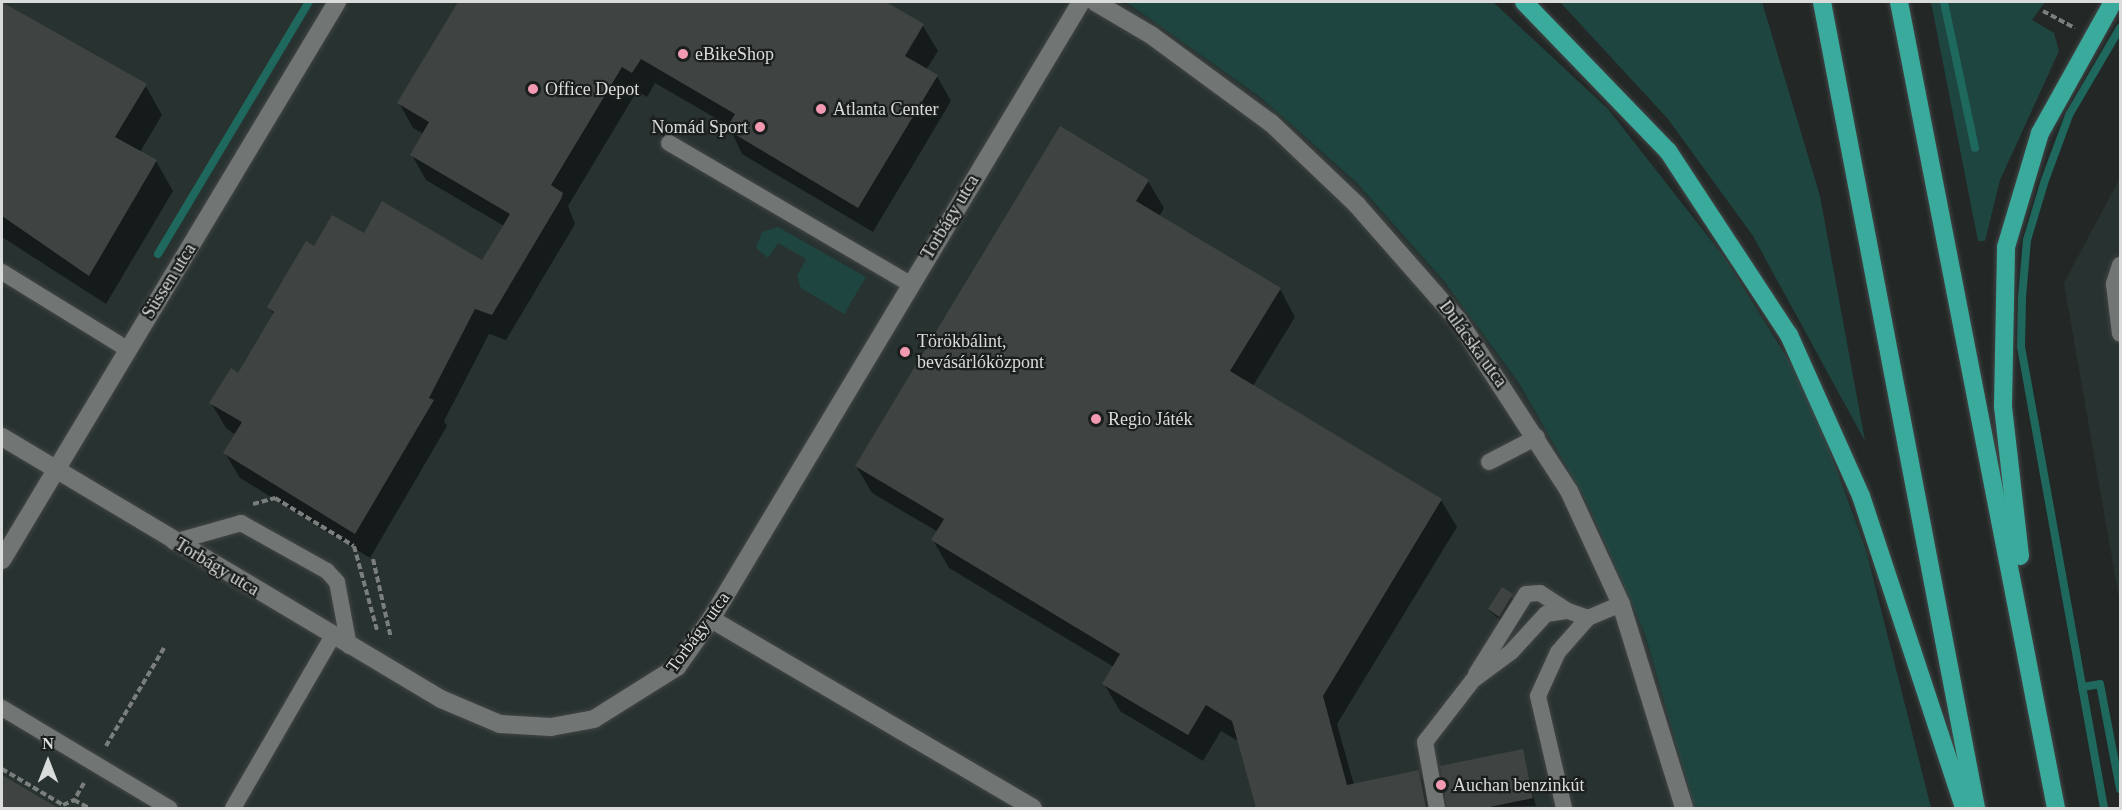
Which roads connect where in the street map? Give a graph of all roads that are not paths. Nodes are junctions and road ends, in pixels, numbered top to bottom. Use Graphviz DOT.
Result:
graph roads {
  1 [pos="337,2"];
  2 [pos="1081,2"];
  3 [pos="1095,2"];
  4 [pos="1524,2"];
  5 [pos="1822,2"];
  6 [pos="1899,2"];
  7 [pos="2113,2"];
  8 [pos="669,143"];
  9 [pos="2121,265"];
  10 [pos="2,272"];
  11 [pos="910,284"];
  12 [pos="2121,334"];
  13 [pos="127,349"];
  14 [pos="1537,436"];
  15 [pos="2,437"];
  16 [pos="1490,462"];
  17 [pos="55,470"];
  18 [pos="174,542"];
  19 [pos="2,560"];
  20 [pos="1621,604"];
  21 [pos="1568,611"];
  22 [pos="1588,618"];
  23 [pos="711,619"];
  24 [pos="332,637"];
  25 [pos="349,646"];
  26 [pos="1473,680"];
  27 [pos="2036,701"];
  28 [pos="2,708"];
  29 [pos="169,808"];
  30 [pos="233,808"];
  31 [pos="1033,808"];
  32 [pos="1437,808"];
  33 [pos="1564,808"];
  34 [pos="1684,808"];
  35 [pos="1964,808"];
  36 [pos="1976,808"];
  37 [pos="2056,808"];
  1 -- 13 [label="street, Süssen utca"];
  2 -- 11 [label="street, Torbágy utca"];
  3 -- 14 [label="street, Dulácska utca"];
  4 -- 35 [label="highway"];
  5 -- 36 [label="highway"];
  6 -- 27 [label="highway"];
  7 -- 27 [label="highway"];
  8 -- 11 [label="lane"];
  9 -- 12 [label="lane"];
  10 -- 13 [label="lane"];
  11 -- 23 [label="street, Torbágy utca"];
  13 -- 17 [label="street, Süssen utca"];
  14 -- 16 [label="lane"];
  14 -- 20 [label="street, Dulácska utca"];
  15 -- 17 [label="street, Torbágy utca"];
  17 -- 18 [label="street, Torbágy utca"];
  17 -- 19 [label="street, Süssen utca"];
  18 -- 24 [label="street, Torbágy utca"];
  18 -- 25 [label="lane"];
  20 -- 22 [label="lane"];
  20 -- 34 [label="street, Dulácska utca"];
  21 -- 22 [label="lane"];
  21 -- 26 [label="lane"];
  21 -- 26 [label="lane"];
  22 -- 33 [label="lane"];
  23 -- 25 [label="street, Torbágy utca"];
  23 -- 31 [label="street"];
  24 -- 25 [label="street, Torbágy utca"];
  24 -- 30 [label="lane"];
  26 -- 32 [label="lane"];
  27 -- 37 [label="highway"];
  28 -- 29 [label="lane"];
}
